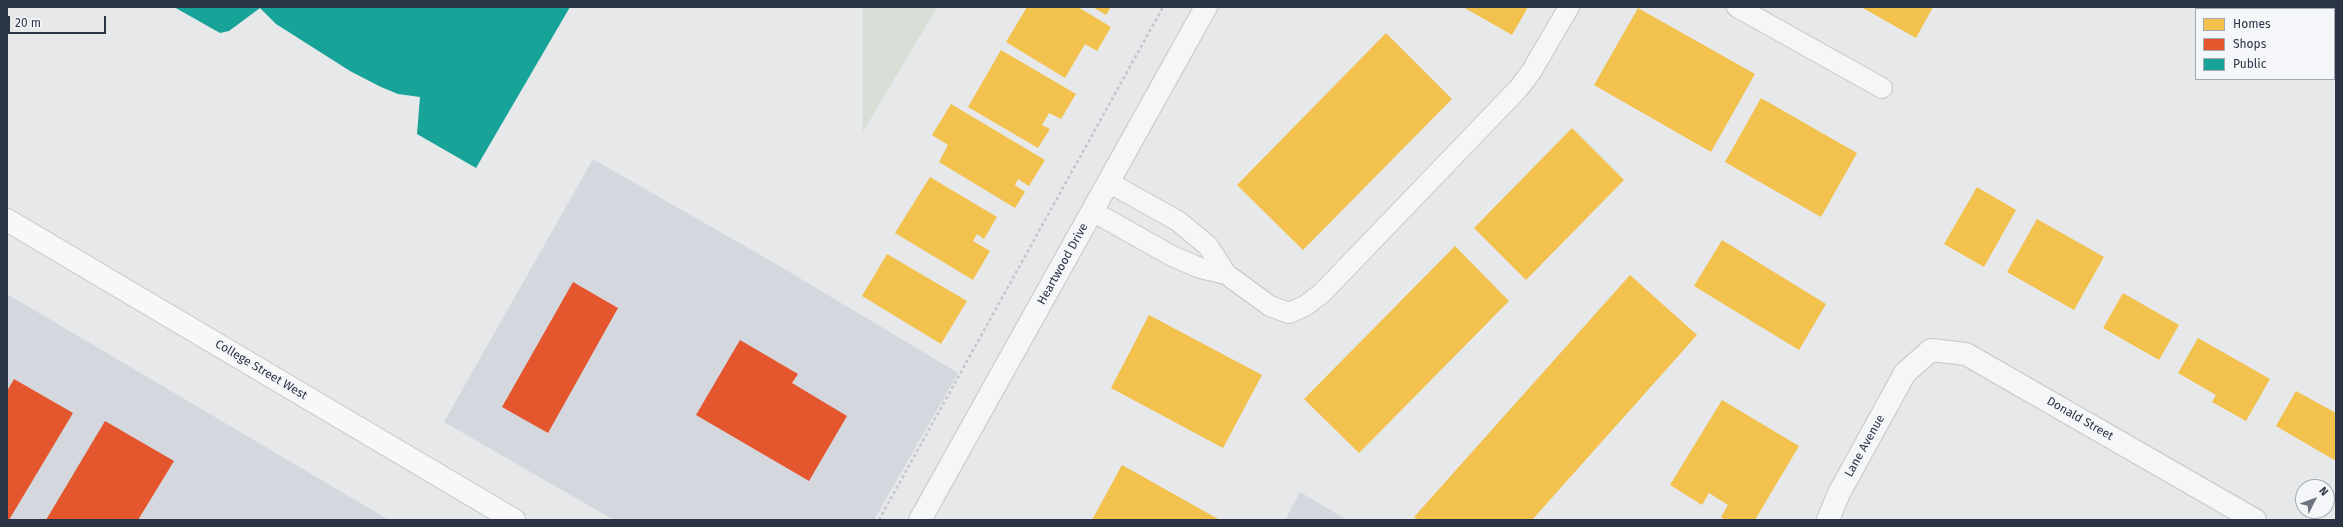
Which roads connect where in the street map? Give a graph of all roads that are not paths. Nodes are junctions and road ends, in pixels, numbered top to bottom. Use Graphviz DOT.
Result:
graph roads {
  1 [pos="1206,7"];
  2 [pos="1569,7"];
  3 [pos="1737,7"];
  4 [pos="1882,88"];
  5 [pos="1108,182"];
  6 [pos="1092,211"];
  7 [pos="7,220"];
  8 [pos="1226,274"];
  9 [pos="1905,373"];
  10 [pos="514,520"];
  11 [pos="920,520"];
  12 [pos="1828,520"];
  13 [pos="2255,520"];
  1 -- 5 [label="street, Heartwood Drive"];
  2 -- 8 [label="lane"];
  3 -- 4 [label="lane"];
  5 -- 6 [label="street, Heartwood Drive"];
  5 -- 8 [label="lane"];
  6 -- 8 [label="lane"];
  6 -- 11 [label="street, Heartwood Drive"];
  7 -- 10 [label="main road, College Street West"];
  9 -- 12 [label="street, Lane Avenue"];
  9 -- 13 [label="street, Donald Street"];
}
